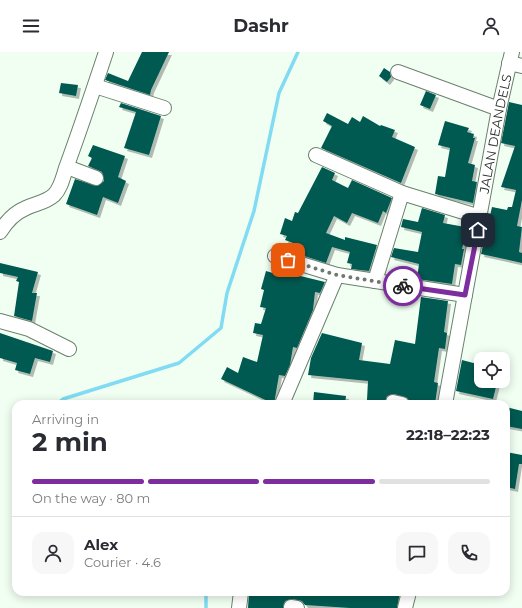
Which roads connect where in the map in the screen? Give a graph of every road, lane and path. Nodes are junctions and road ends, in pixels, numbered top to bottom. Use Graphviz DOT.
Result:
graph roads {
  1 [pos="106,52"];
  2 [pos="514,61"];
  3 [pos="398,72"];
  4 [pos="95,86"];
  5 [pos="164,108"];
  6 [pos="499,109"];
  7 [pos="316,155"];
  8 [pos="67,167"];
  9 [pos="96,178"];
  10 [pos="402,193"];
  11 [pos="480,216"];
  12 [pos="0,232"];
  13 [pos="275,256"];
  14 [pos="337,275"];
  15 [pos="375,281"];
  16 [pos="465,295"];
  17 [pos="0,321"];
  18 [pos="69,349"];
  19 [pos="284,400"];
  20 [pos="446,400"];
  21 [pos="240,596"];
  22 [pos="408,596"];
  23 [pos="239,608"];
  24 [pos="405,608"];
  1 -- 4 [label="street"];
  2 -- 6 [label="street, JALAN DEANDELS"];
  3 -- 6 [label="street"];
  4 -- 5 [label="street"];
  4 -- 8 [label="street"];
  6 -- 11 [label="street, JALAN DEANDELS"];
  7 -- 10 [label="street"];
  8 -- 9 [label="street"];
  8 -- 12 [label="street"];
  10 -- 11 [label="street"];
  10 -- 15 [label="street"];
  11 -- 16 [label="street, JALAN DEANDELS"];
  13 -- 14 [label="street"];
  14 -- 15 [label="street"];
  14 -- 19 [label="street"];
  15 -- 16 [label="street"];
  16 -- 20 [label="street, JALAN DEANDELS"];
  17 -- 18 [label="street"];
  21 -- 23 [label="street"];
  22 -- 24 [label="street"];
}
